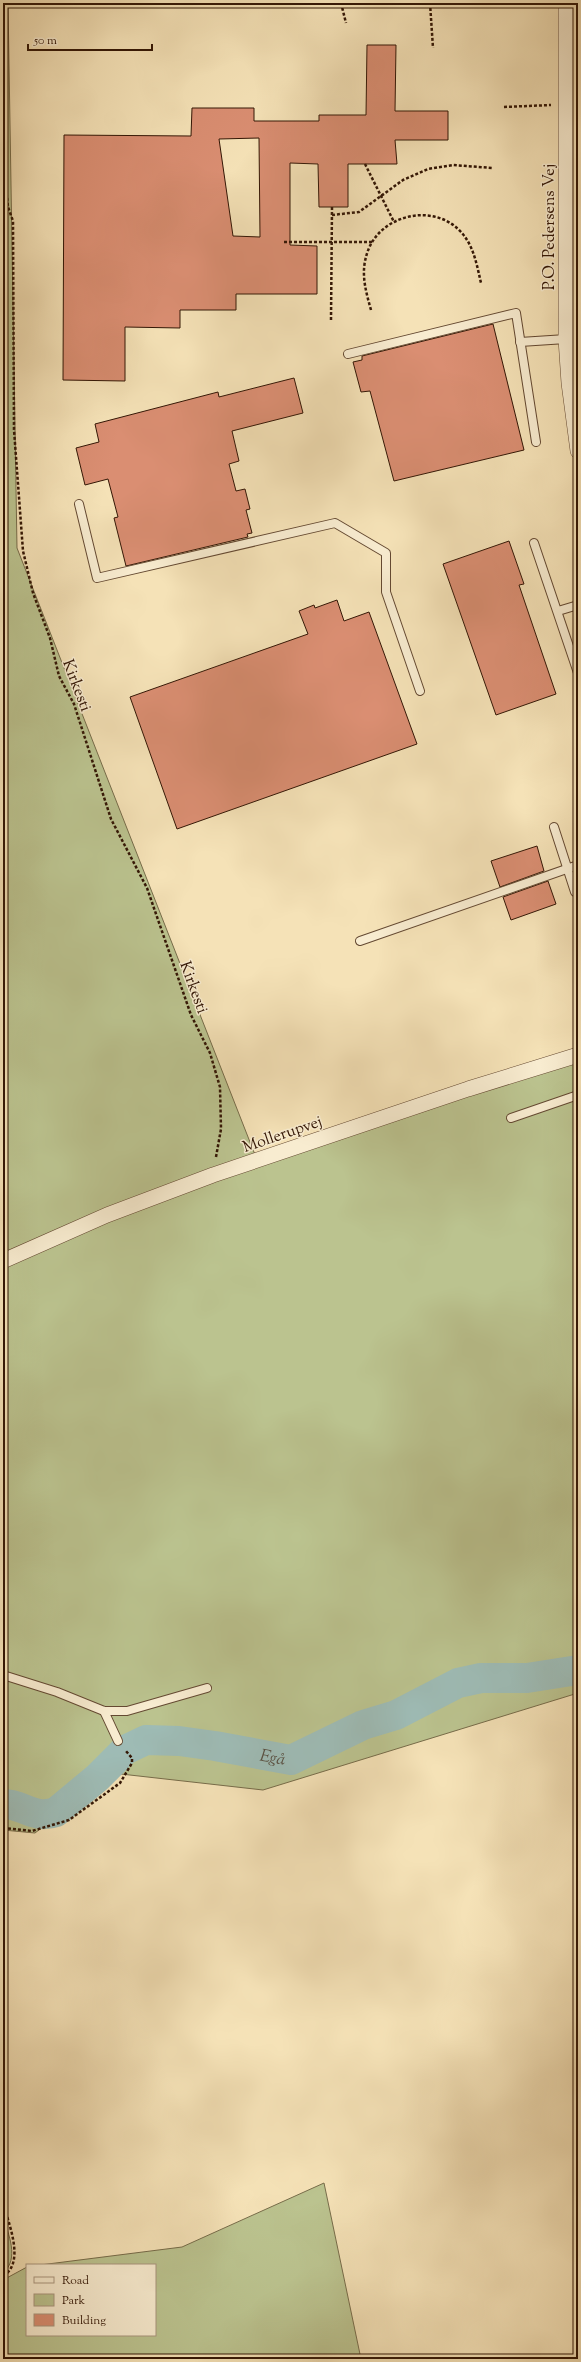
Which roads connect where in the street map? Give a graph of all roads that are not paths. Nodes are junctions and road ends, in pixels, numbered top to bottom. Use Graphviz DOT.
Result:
graph roads {
  1 [pos="566,3"];
  2 [pos="566,339"];
  3 [pos="520,342"];
  4 [pos="348,354"];
  5 [pos="536,442"];
  6 [pos="578,451"];
  7 [pos="79,504"];
  8 [pos="534,544"];
  9 [pos="578,605"];
  10 [pos="558,611"];
  11 [pos="578,673"];
  12 [pos="420,691"];
  13 [pos="554,827"];
  14 [pos="578,865"];
  15 [pos="568,869"];
  16 [pos="575,892"];
  17 [pos="360,941"];
  18 [pos="578,1055"];
  19 [pos="578,1095"];
  20 [pos="511,1118"];
  21 [pos="3,1261"];
  22 [pos="3,1675"];
  23 [pos="207,1688"];
  24 [pos="104,1711"];
  25 [pos="118,1740"];
  1 -- 2 [label="street, P.O. Pedersens Vej"];
  2 -- 3 [label="lane"];
  2 -- 6 [label="street, P.O. Pedersens Vej"];
  3 -- 4 [label="lane"];
  3 -- 5 [label="lane"];
  7 -- 12 [label="lane"];
  8 -- 10 [label="lane"];
  9 -- 10 [label="lane"];
  10 -- 11 [label="lane"];
  13 -- 15 [label="lane"];
  14 -- 15 [label="lane"];
  15 -- 16 [label="lane"];
  15 -- 17 [label="lane"];
  18 -- 21 [label="street, Mollerupvej"];
  19 -- 20 [label="lane"];
  22 -- 24 [label="lane"];
  23 -- 24 [label="lane"];
  24 -- 25 [label="lane"];
}
